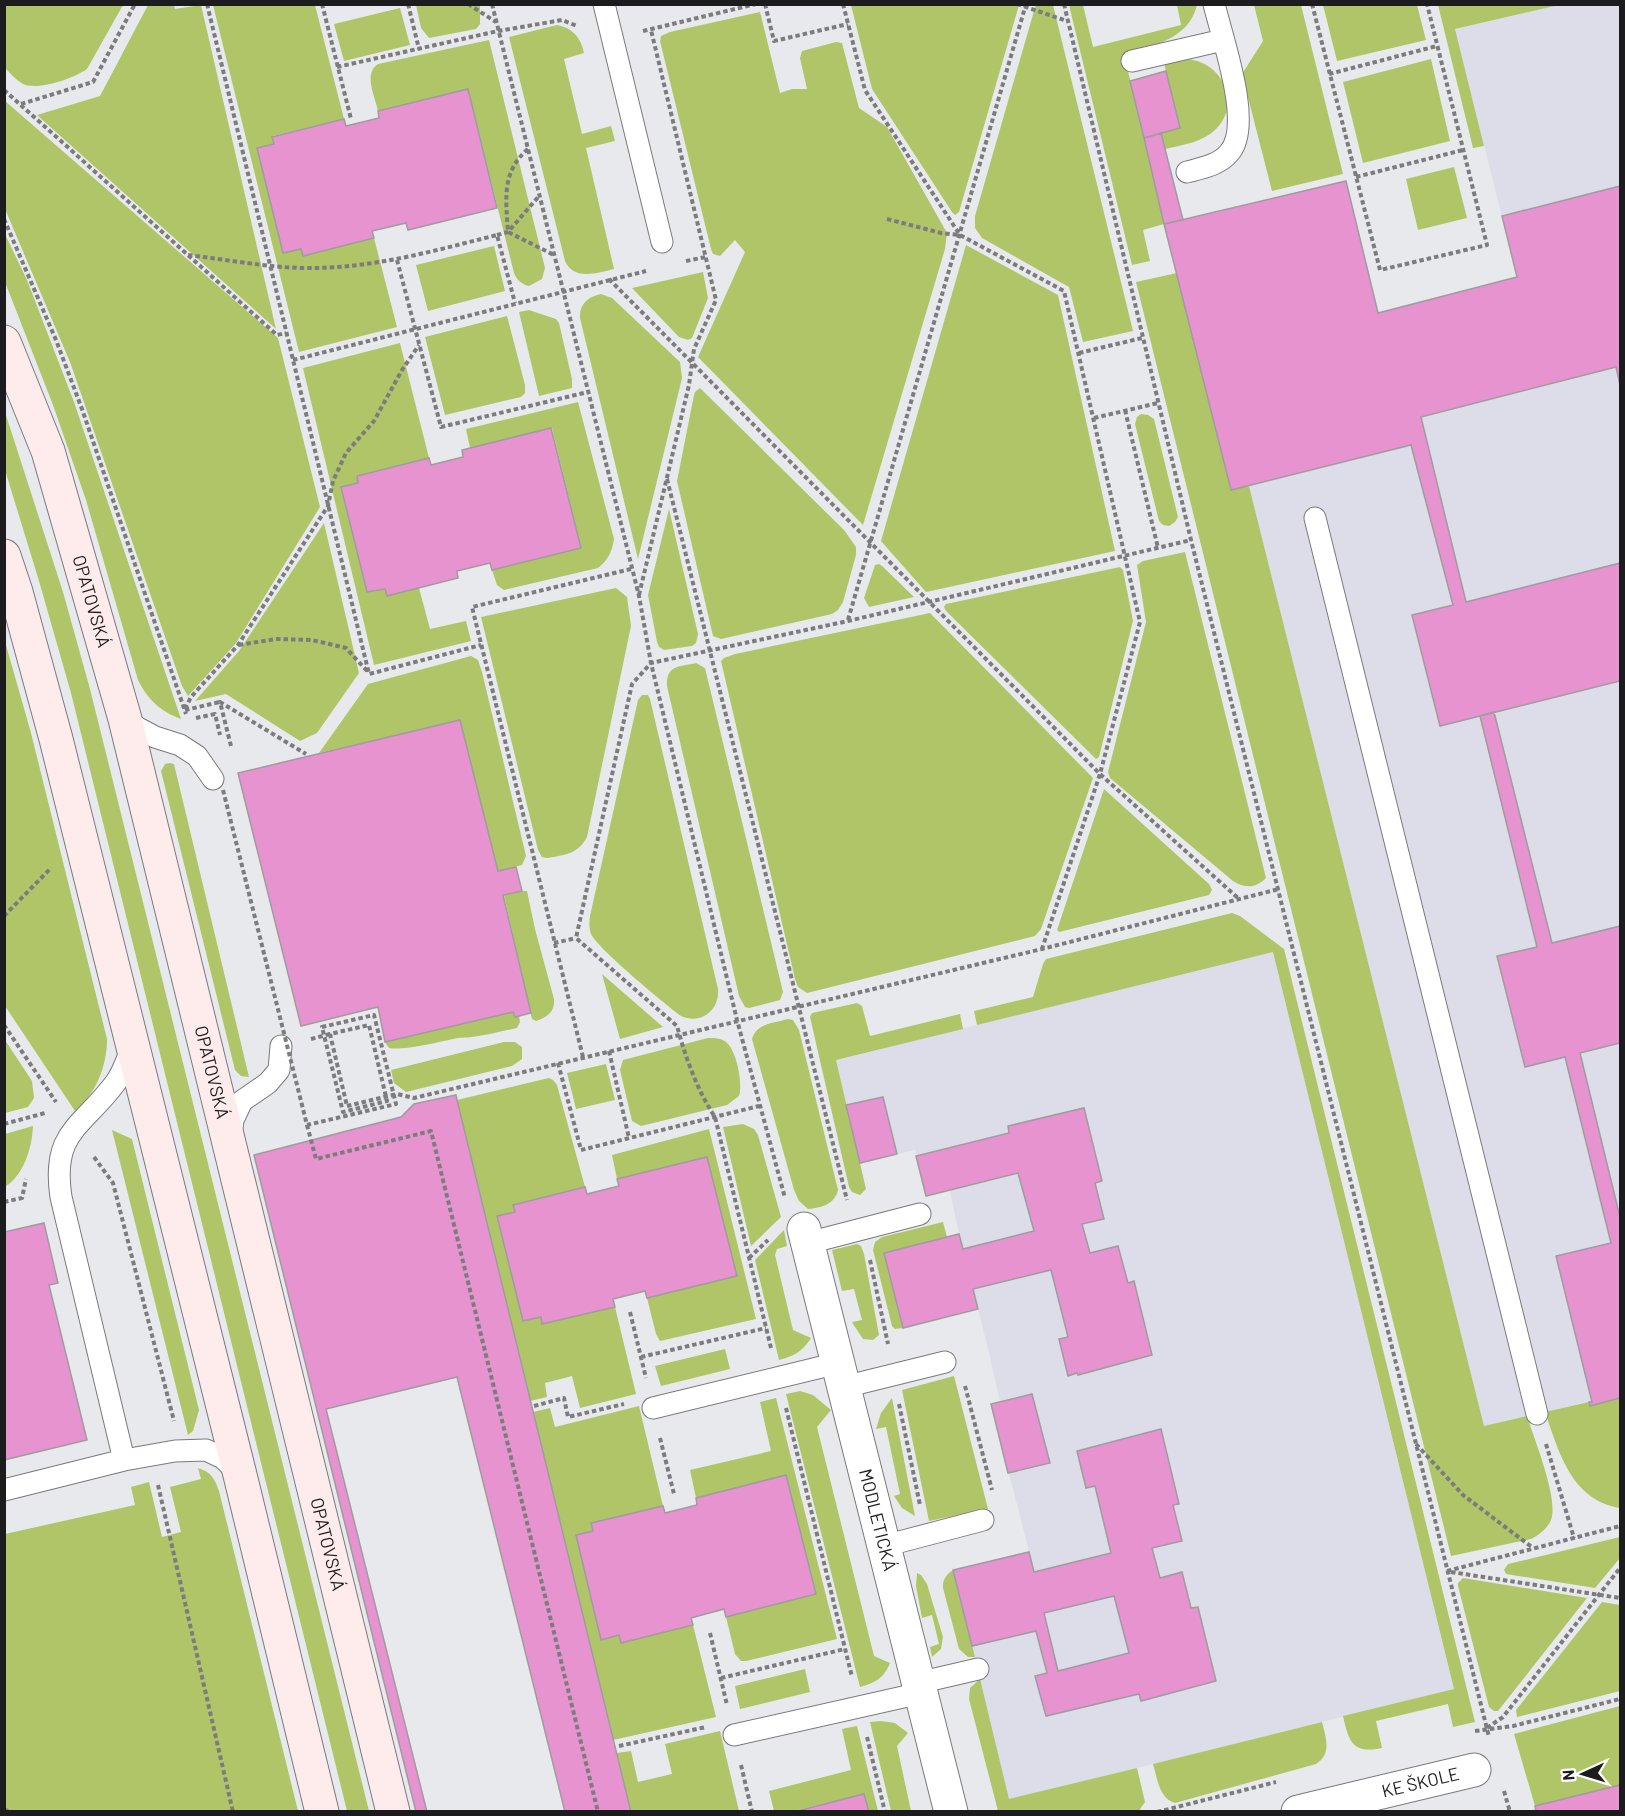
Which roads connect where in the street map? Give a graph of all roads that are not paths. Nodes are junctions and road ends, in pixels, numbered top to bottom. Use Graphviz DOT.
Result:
graph roads {
  1 [pos="604,4"];
  2 [pos="1214,4"];
  3 [pos="1223,40"];
  4 [pos="1131,61"];
  5 [pos="1187,172"];
  6 [pos="662,242"];
  7 [pos="4,342"];
  8 [pos="1315,518"];
  9 [pos="4,556"];
  10 [pos="125,719"];
  11 [pos="218,784"];
  12 [pos="281,1046"];
  13 [pos="132,1048"];
  14 [pos="231,1147"];
  15 [pos="920,1214"];
  16 [pos="800,1227"];
  17 [pos="945,1362"];
  18 [pos="841,1375"];
  19 [pos="653,1408"];
  20 [pos="1537,1414"];
  21 [pos="124,1460"];
  22 [pos="240,1475"];
  23 [pos="4,1490"];
  24 [pos="984,1520"];
  25 [pos="884,1546"];
  26 [pos="978,1669"];
  27 [pos="920,1688"];
  28 [pos="734,1735"];
  29 [pos="1474,1770"];
  30 [pos="322,1812"];
  31 [pos="393,1812"];
  32 [pos="951,1812"];
  33 [pos="1298,1812"];
  1 -- 6 [label="lane"];
  2 -- 3 [label="lane"];
  3 -- 4 [label="lane"];
  3 -- 5 [label="lane"];
  7 -- 10 [label="main road, OPATOVSKÁ"];
  8 -- 20 [label="lane"];
  9 -- 13 [label="main road"];
  10 -- 11 [label="lane"];
  10 -- 14 [label="main road, OPATOVSKÁ"];
  12 -- 14 [label="lane"];
  13 -- 21 [label="lane"];
  13 -- 22 [label="main road"];
  14 -- 31 [label="main road, OPATOVSKÁ"];
  15 -- 16 [label="lane"];
  16 -- 18 [label="street, MODLETICKÁ"];
  17 -- 18 [label="lane"];
  18 -- 19 [label="lane"];
  18 -- 25 [label="street, MODLETICKÁ"];
  21 -- 22 [label="lane"];
  21 -- 23 [label="lane"];
  22 -- 30 [label="main road"];
  24 -- 25 [label="lane"];
  25 -- 27 [label="street, MODLETICKÁ"];
  26 -- 27 [label="lane"];
  27 -- 28 [label="lane"];
  27 -- 32 [label="street, MODLETICKÁ"];
  29 -- 33 [label="street, KE ŠKOLE"];
}
